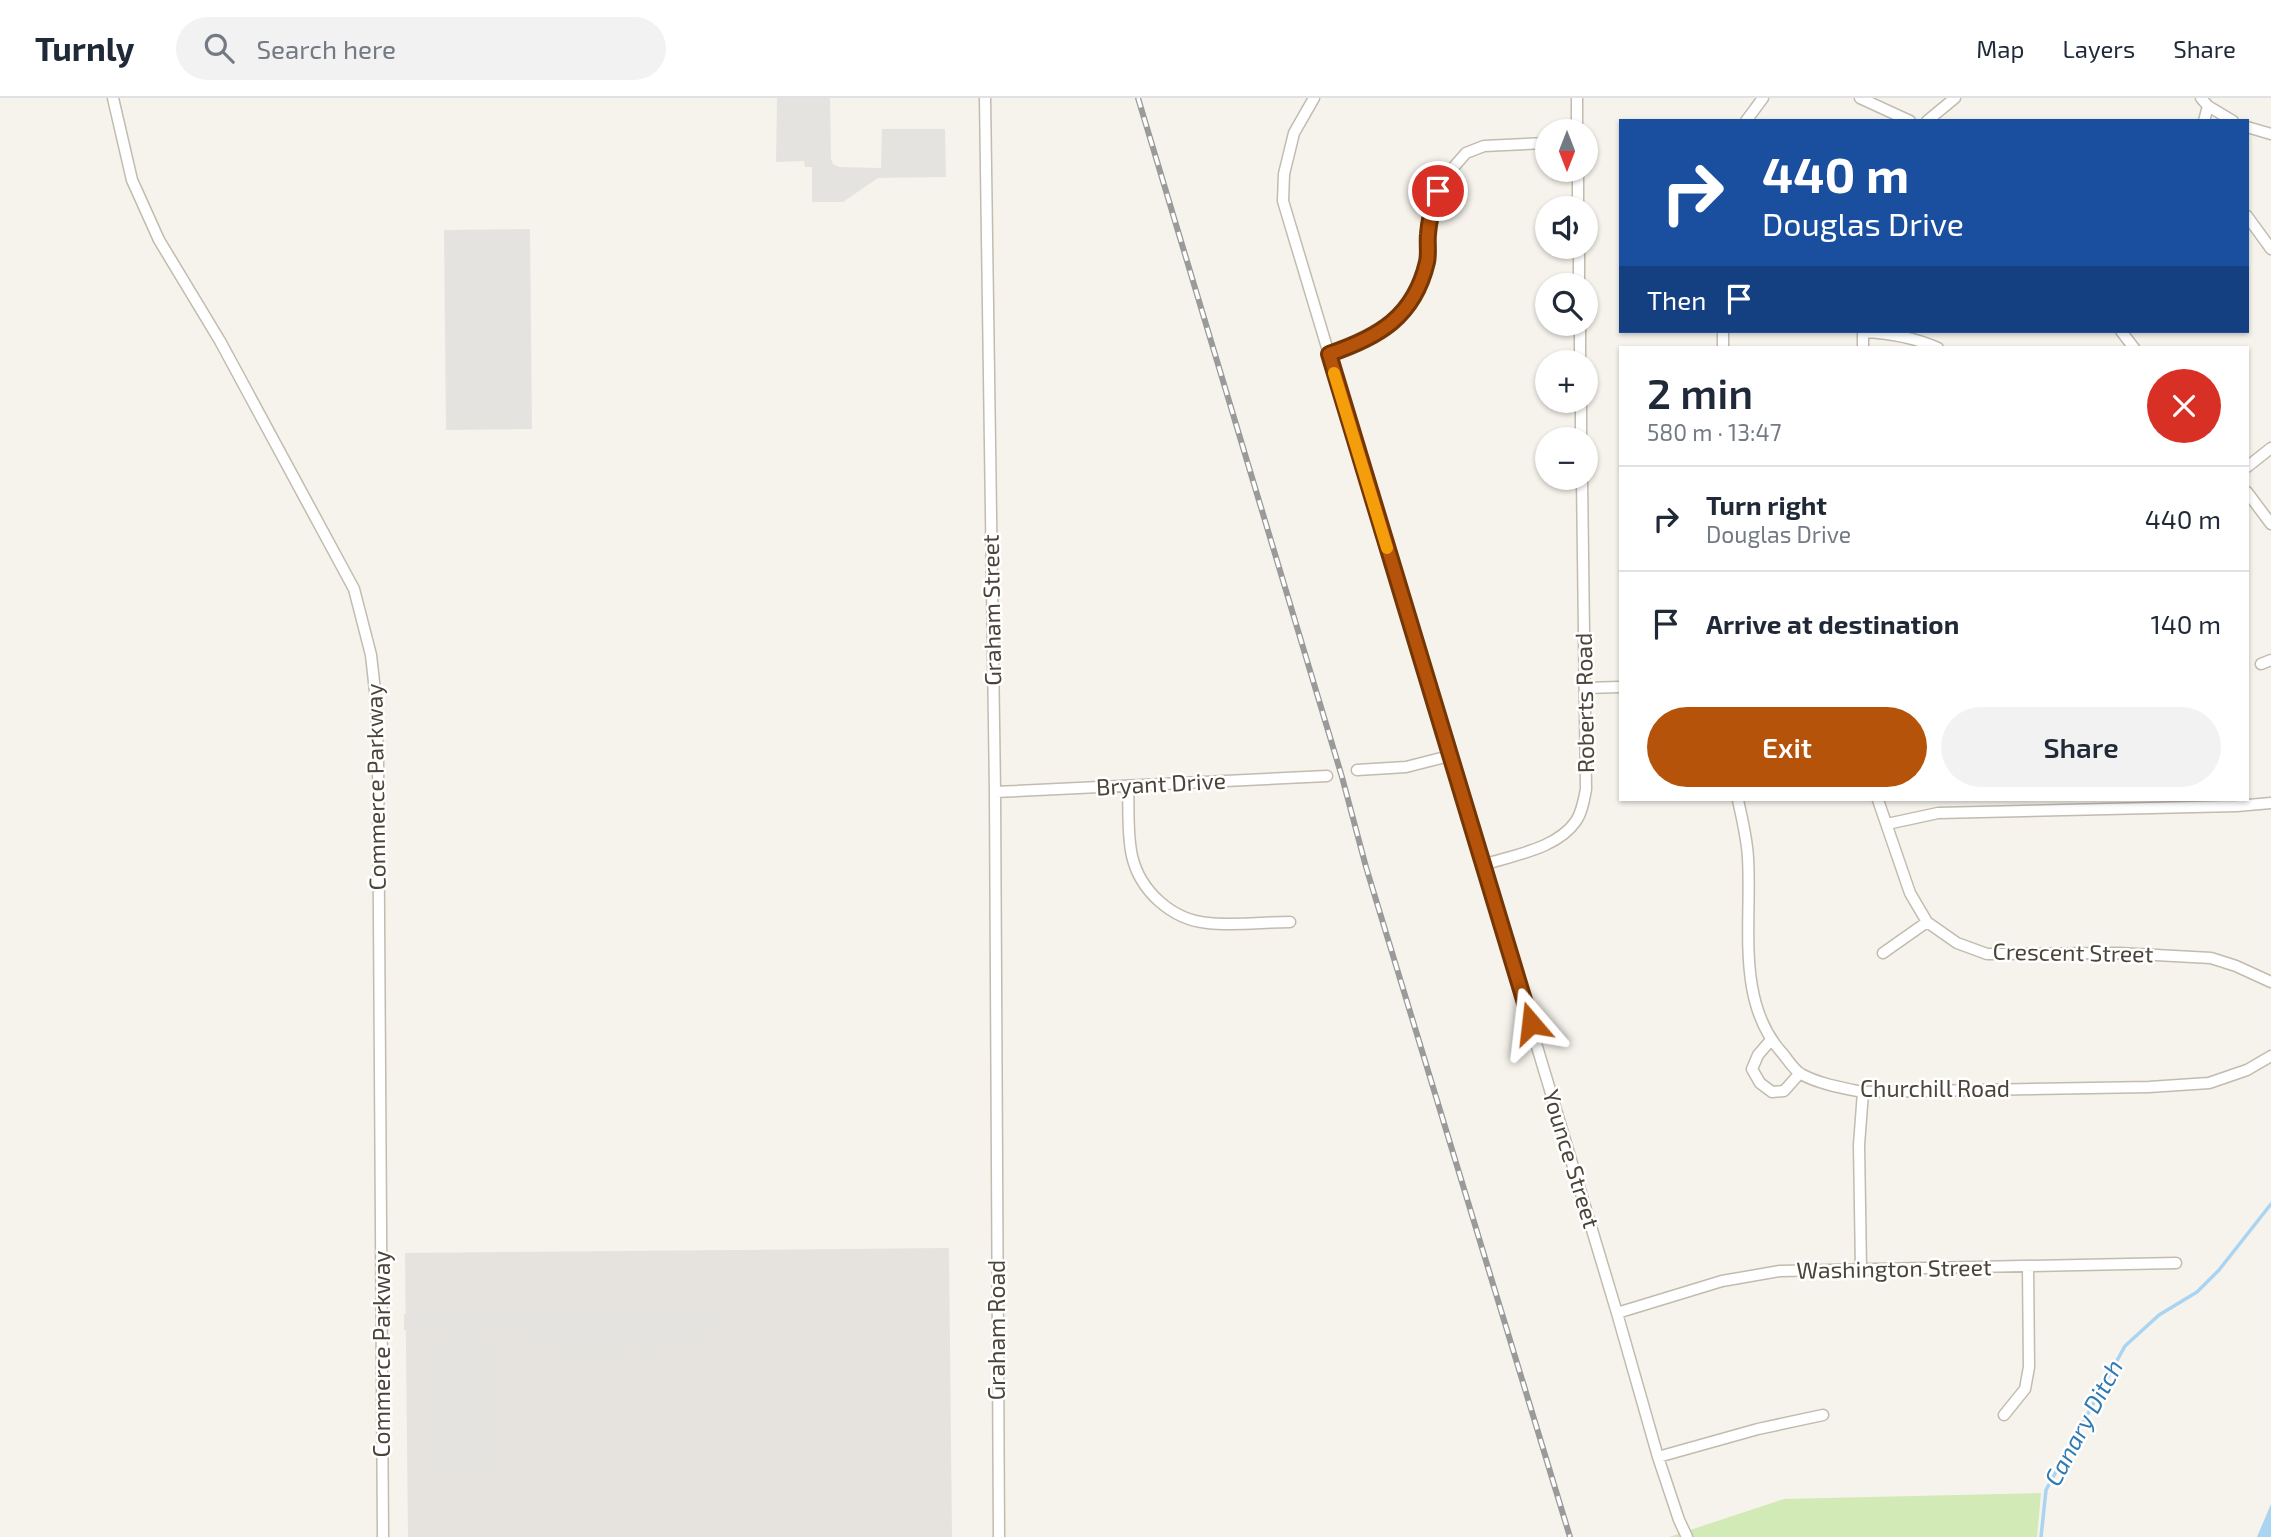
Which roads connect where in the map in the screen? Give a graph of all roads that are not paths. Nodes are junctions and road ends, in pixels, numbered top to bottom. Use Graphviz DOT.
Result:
graph roads {
  1 [pos="113,98"];
  2 [pos="985,98"];
  3 [pos="1314,98"];
  4 [pos="1577,98"];
  5 [pos="1763,98"];
  6 [pos="1860,98"];
  7 [pos="1955,98"];
  8 [pos="2204,102"];
  9 [pos="1577,119"];
  10 [pos="1747,119"];
  11 [pos="1906,119"];
  12 [pos="1929,119"];
  13 [pos="2230,119"];
  14 [pos="2249,128"];
  15 [pos="2271,134"];
  16 [pos="1535,144"];
  17 [pos="2249,219"];
  18 [pos="2271,249"];
  19 [pos="1889,333"];
  20 [pos="1934,346"];
  21 [pos="1329,354"];
  22 [pos="2271,448"];
  23 [pos="2249,465"];
  24 [pos="1582,490"];
  25 [pos="2249,495"];
  26 [pos="2271,524"];
  27 [pos="1619,687"];
  28 [pos="1585,688"];
  29 [pos="1449,756"];
  30 [pos="1357,770"];
  31 [pos="1327,776"];
  32 [pos="1128,786"];
  33 [pos="995,792"];
  34 [pos="1738,801"];
  35 [pos="1878,801"];
  36 [pos="2271,803"];
  37 [pos="1887,824"];
  38 [pos="1483,865"];
  39 [pos="1290,922"];
  40 [pos="1927,922"];
  41 [pos="1883,953"];
  42 [pos="2271,982"];
  43 [pos="1770,1041"];
  44 [pos="2271,1056"];
  45 [pos="1800,1073"];
  46 [pos="1863,1092"];
  47 [pos="995,1122"];
  48 [pos="2176,1263"];
  49 [pos="2028,1267"];
  50 [pos="1861,1269"];
  51 [pos="1618,1313"];
  52 [pos="1824,1415"];
  53 [pos="2004,1415"];
  54 [pos="1658,1457"];
  55 [pos="383,1537"];
  56 [pos="999,1537"];
  57 [pos="1688,1537"];
  1 -- 55 [label="street, Commerce Parkway"];
  2 -- 33 [label="street, Graham Street"];
  3 -- 21 [label="street, Younce Street"];
  4 -- 9 [label="street"];
  5 -- 10 [label="street"];
  6 -- 11 [label="street"];
  7 -- 12 [label="street"];
  8 -- 13 [label="street"];
  14 -- 15 [label="street"];
  16 -- 21 [label="street"];
  17 -- 18 [label="street"];
  19 -- 20 [label="street"];
  21 -- 29 [label="street, Younce Street"];
  22 -- 23 [label="street"];
  24 -- 28 [label="street, Roberts Road"];
  25 -- 26 [label="street"];
  27 -- 28 [label="street"];
  28 -- 38 [label="street, Roberts Road"];
  29 -- 30 [label="street"];
  29 -- 38 [label="street, Younce Street"];
  31 -- 32 [label="street, Bryant Drive"];
  32 -- 33 [label="street, Bryant Drive"];
  32 -- 39 [label="street"];
  33 -- 47 [label="street, Graham Street"];
  34 -- 43 [label="street, Churchill Road"];
  35 -- 37 [label="street, Crescent Street"];
  36 -- 37 [label="street"];
  37 -- 40 [label="street, Crescent Street"];
  38 -- 51 [label="street, Younce Street"];
  40 -- 41 [label="street"];
  40 -- 42 [label="street, Crescent Street"];
  43 -- 45 [label="street, Churchill Road"];
  43 -- 45 [label="street"];
  44 -- 46 [label="street, Churchill Road"];
  45 -- 46 [label="street, Churchill Road"];
  46 -- 50 [label="street"];
  47 -- 56 [label="street, Graham Road"];
  48 -- 49 [label="street, Washington Street"];
  49 -- 50 [label="street, Washington Street"];
  49 -- 53 [label="street"];
  50 -- 51 [label="street, Washington Street"];
  51 -- 54 [label="street, Younce Street"];
  52 -- 54 [label="street"];
  54 -- 57 [label="street, Younce Street"];
}
